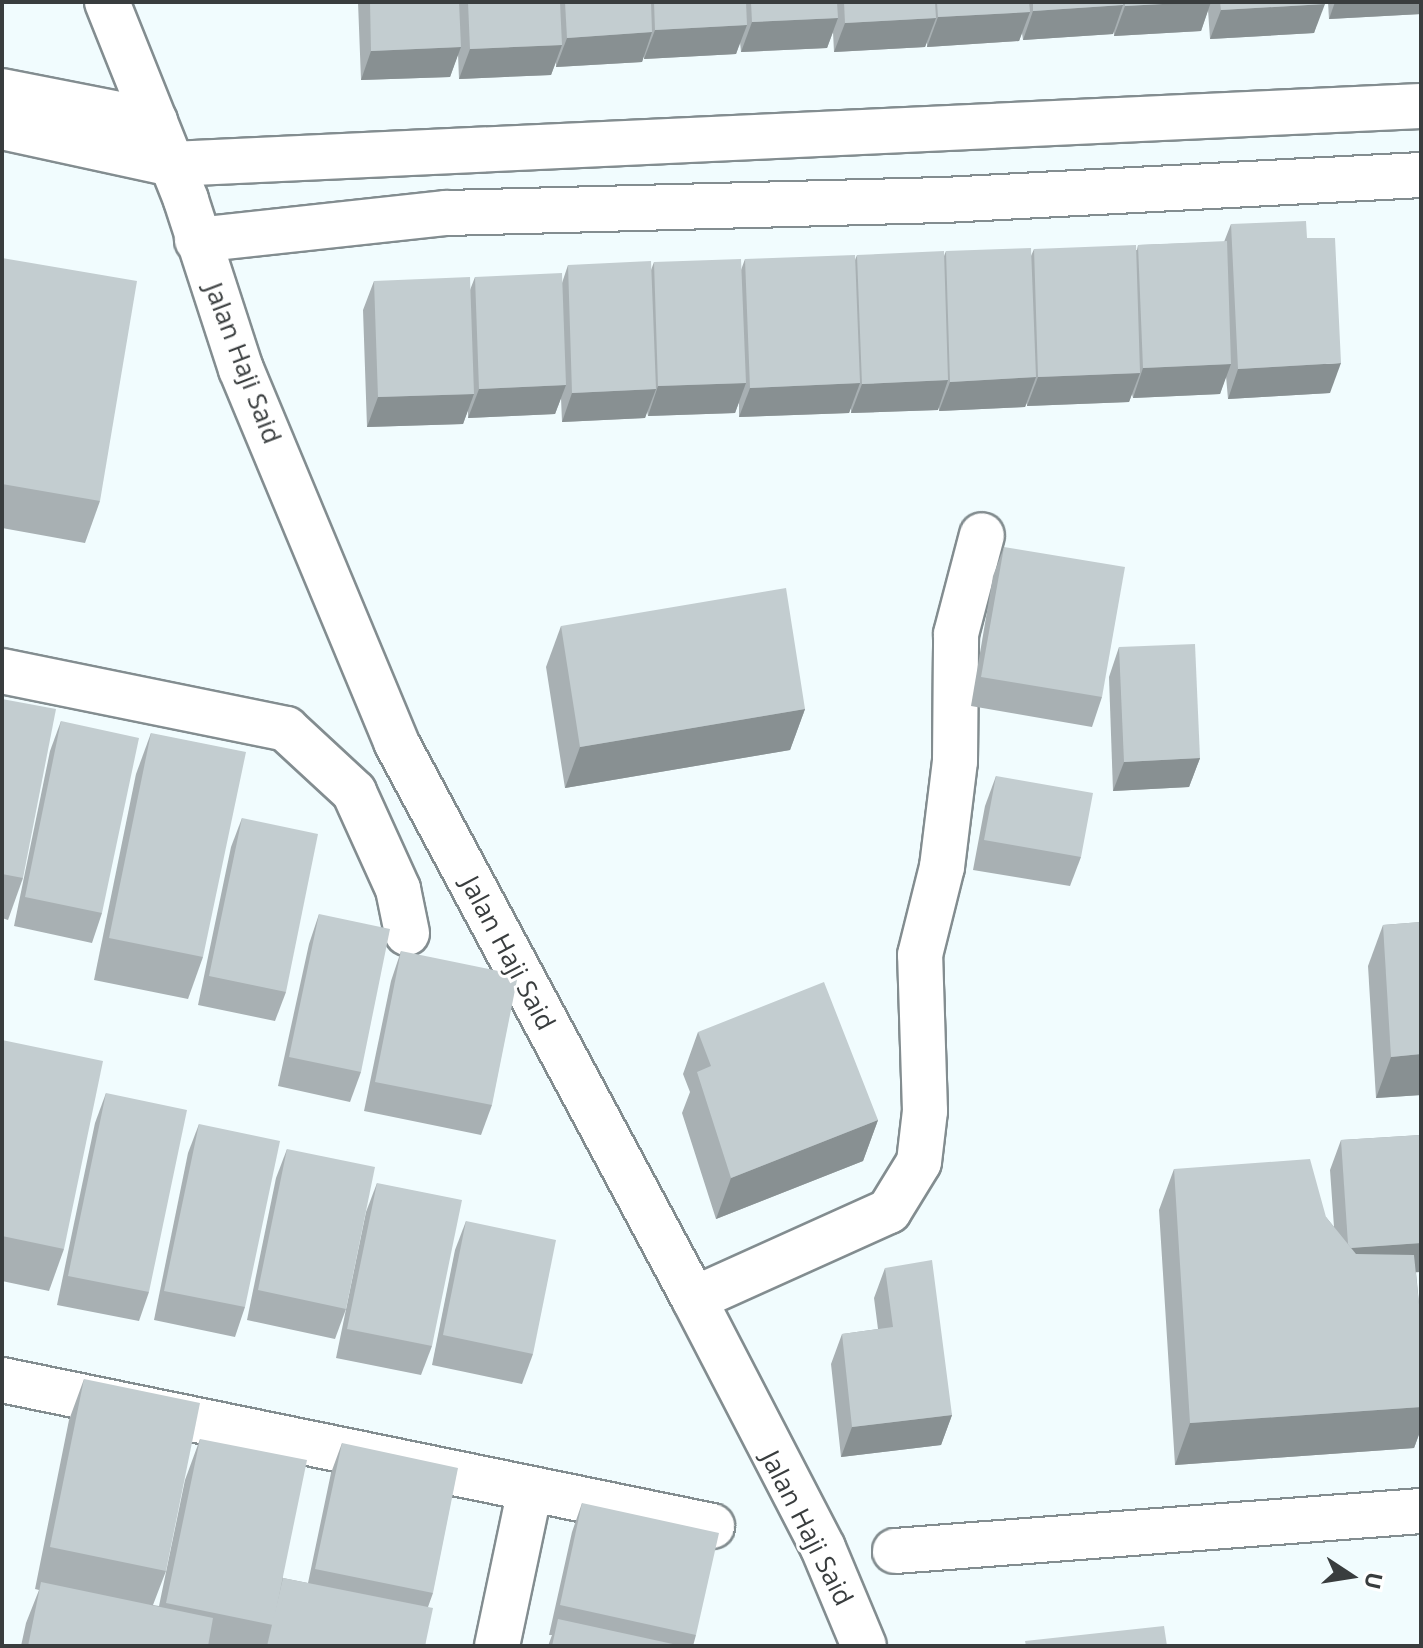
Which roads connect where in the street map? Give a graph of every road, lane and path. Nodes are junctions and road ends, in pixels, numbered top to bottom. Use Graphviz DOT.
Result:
graph roads {
  1 [pos="107,2"];
  2 [pos="2,91"];
  3 [pos="1421,106"];
  4 [pos="155,121"];
  5 [pos="2,127"];
  6 [pos="172,164"];
  7 [pos="1421,175"];
  8 [pos="197,240"];
  9 [pos="982,535"];
  10 [pos="2,671"];
  11 [pos="407,933"];
  12 [pos="694,1299"];
  13 [pos="2,1380"];
  14 [pos="530,1489"];
  15 [pos="1421,1511"];
  16 [pos="712,1526"];
  17 [pos="895,1551"];
  18 [pos="497,1646"];
  19 [pos="864,1646"];
  1 -- 4 [label="street, Jalan Haji Said"];
  2 -- 4 [label="street"];
  3 -- 6 [label="street"];
  4 -- 6 [label="street, Jalan Haji Said"];
  5 -- 6 [label="street"];
  6 -- 8 [label="street, Jalan Haji Said"];
  7 -- 8 [label="street"];
  8 -- 12 [label="street, Jalan Haji Said"];
  9 -- 12 [label="street"];
  10 -- 11 [label="street"];
  12 -- 19 [label="street, Jalan Haji Said"];
  13 -- 14 [label="street"];
  14 -- 16 [label="street"];
  14 -- 18 [label="street"];
  15 -- 17 [label="street"];
}
